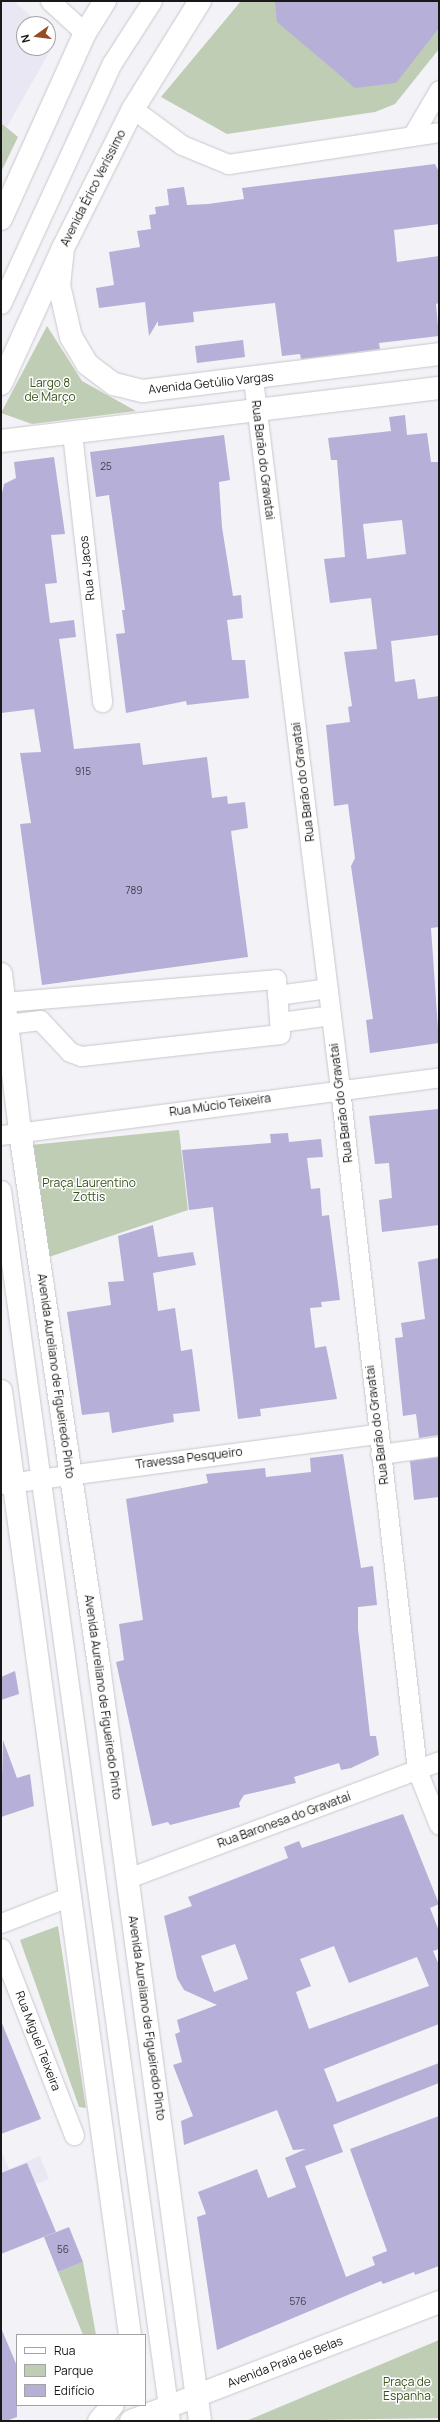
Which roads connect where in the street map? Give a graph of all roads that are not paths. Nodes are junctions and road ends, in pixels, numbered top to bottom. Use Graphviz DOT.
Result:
graph roads {
  1 [pos="50,1"];
  2 [pos="105,1"];
  3 [pos="152,1"];
  4 [pos="200,1"];
  5 [pos="85,33"];
  6 [pos="439,90"];
  7 [pos="133,109"];
  8 [pos="439,132"];
  9 [pos="412,136"];
  10 [pos="1,219"];
  11 [pos="63,248"];
  12 [pos="1,304"];
  13 [pos="439,354"];
  14 [pos="253,379"];
  15 [pos="1,384"];
  16 [pos="439,388"];
  17 [pos="258,412"];
  18 [pos="72,433"];
  19 [pos="1,441"];
  20 [pos="102,702"];
  21 [pos="1,974"];
  22 [pos="328,988"];
  23 [pos="277,995"];
  24 [pos="44,1000"];
  25 [pos="4,1002"];
  26 [pos="331,1015"];
  27 [pos="280,1022"];
  28 [pos="7,1024"];
  29 [pos="48,1026"];
  30 [pos="439,1077"];
  31 [pos="340,1089"];
  32 [pos="10,1133"];
  33 [pos="1,1190"];
  34 [pos="1,1391"];
  35 [pos="378,1434"];
  36 [pos="439,1446"];
  37 [pos="380,1454"];
  38 [pos="70,1474"];
  39 [pos="42,1478"];
  40 [pos="7,1483"];
  41 [pos="439,1761"];
  42 [pos="417,1770"];
  43 [pos="439,1825"];
  44 [pos="128,1878"];
  45 [pos="68,1897"];
  46 [pos="1,1923"];
  47 [pos="1,1948"];
  48 [pos="74,2135"];
  49 [pos="439,2302"];
  50 [pos="130,2334"];
  51 [pos="197,2396"];
  52 [pos="112,2406"];
  53 [pos="169,2414"];
  54 [pos="137,2416"];
  55 [pos="100,2421"];
  56 [pos="200,2421"];
  1 -- 5 [label="street"];
  2 -- 5 [label="main road"];
  3 -- 12 [label="street"];
  4 -- 7 [label="main road, Avenida Érico Veríssimo"];
  5 -- 10 [label="main road"];
  6 -- 9 [label="street"];
  7 -- 9 [label="street"];
  7 -- 11 [label="main road, Avenida Érico Veríssimo"];
  8 -- 9 [label="street"];
  11 -- 14 [label="main road, Avenida Getúlio Vargas"];
  11 -- 15 [label="main road, Avenida Érico Veríssimo"];
  13 -- 14 [label="main road, Avenida Getúlio Vargas"];
  14 -- 17 [label="street, Rua Barão do Gravatai"];
  16 -- 17 [label="main road"];
  17 -- 18 [label="main road"];
  17 -- 22 [label="street, Rua Barão do Gravatai"];
  18 -- 19 [label="main road"];
  18 -- 20 [label="street, Rua 4 Jacos"];
  21 -- 25 [label="main road, Avenida Aureliano de Figueiredo Pinto"];
  22 -- 23 [label="street"];
  22 -- 26 [label="street, Rua Barão do Gravatai"];
  23 -- 24 [label="street"];
  23 -- 27 [label="street"];
  24 -- 25 [label="street"];
  24 -- 29 [label="street"];
  25 -- 28 [label="main road, Avenida Aureliano de Figueiredo Pinto"];
  26 -- 27 [label="street"];
  26 -- 31 [label="street, Rua Barão do Gravatai"];
  27 -- 29 [label="street"];
  28 -- 29 [label="street"];
  28 -- 32 [label="main road, Avenida Aureliano de Figueiredo Pinto"];
  30 -- 31 [label="street, Rua Múcio Teixeira"];
  31 -- 32 [label="street, Rua Múcio Teixeira"];
  31 -- 35 [label="street, Rua Barão do Gravatai"];
  32 -- 38 [label="main road, Avenida Aureliano de Figueiredo Pinto"];
  33 -- 39 [label="street"];
  34 -- 40 [label="main road"];
  35 -- 37 [label="street, Rua Barão do Gravatai"];
  35 -- 38 [label="street, Travessa Pesqueiro"];
  36 -- 37 [label="street"];
  37 -- 42 [label="street, Rua Barão do Gravatai"];
  38 -- 39 [label="street, Travessa Pesqueiro"];
  38 -- 44 [label="main road, Avenida Aureliano de Figueiredo Pinto"];
  39 -- 40 [label="street, Travessa Pesqueiro"];
  39 -- 53 [label="street"];
  40 -- 45 [label="main road"];
  41 -- 42 [label="street, Rua Baronesa do Gravataí"];
  42 -- 43 [label="street, Rua Barão do Gravatai"];
  42 -- 44 [label="street, Rua Baronesa do Gravataí"];
  44 -- 51 [label="main road, Avenida Aureliano de Figueiredo Pinto"];
  45 -- 46 [label="street"];
  45 -- 50 [label="main road"];
  47 -- 48 [label="street, Rua Miguel Teixeira"];
  49 -- 51 [label="main road, Avenida Praia de Belas"];
  51 -- 53 [label="main road, Avenida Praia de Belas"];
  51 -- 56 [label="main road, Avenida Aureliano de Figueiredo Pinto"];
  52 -- 55 [label="main road"];
  53 -- 54 [label="main road, Avenida Praia de Belas"];
}
